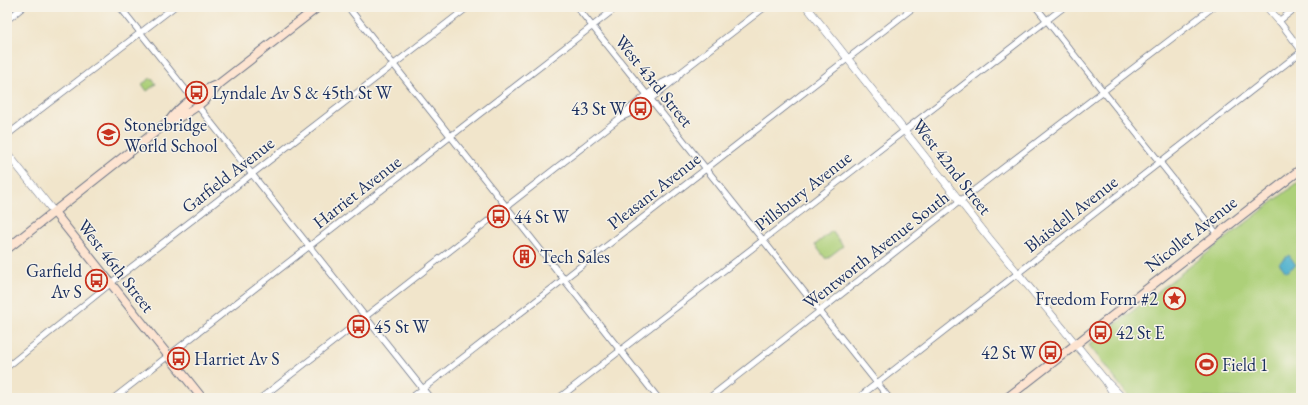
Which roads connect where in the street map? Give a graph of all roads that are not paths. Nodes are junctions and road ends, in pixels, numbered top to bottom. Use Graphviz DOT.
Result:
graph roads {
  1 [pos="23,7"];
  2 [pos="120,7"];
  3 [pos="174,7"];
  4 [pos="318,7"];
  5 [pos="348,7"];
  6 [pos="468,7"];
  7 [pos="577,7"];
  8 [pos="617,7"];
  9 [pos="765,7"];
  10 [pos="807,7"];
  11 [pos="914,7"];
  12 [pos="1036,7"];
  13 [pos="1064,7"];
  14 [pos="1213,7"];
  15 [pos="1267,7"];
  16 [pos="1297,7"];
  17 [pos="7,20"];
  18 [pos="1047,20"];
  19 [pos="1278,21"];
  20 [pos="592,26"];
  21 [pos="141,33"];
  22 [pos="1301,51"];
  23 [pos="848,58"];
  24 [pos="393,64"];
  25 [pos="1104,92"];
  26 [pos="649,97"];
  27 [pos="195,102"];
  28 [pos="905,129"];
  29 [pos="7,135"];
  30 [pos="451,136"];
  31 [pos="7,153"];
  32 [pos="1160,163"];
  33 [pos="706,169"];
  34 [pos="1301,169"];
  35 [pos="252,174"];
  36 [pos="960,201"];
  37 [pos="507,208"];
  38 [pos="54,212"];
  39 [pos="1217,234"];
  40 [pos="763,240"];
  41 [pos="310,246"];
  42 [pos="7,249"];
  43 [pos="1018,273"];
  44 [pos="564,279"];
  45 [pos="110,284"];
  46 [pos="820,311"];
  47 [pos="365,316"];
  48 [pos="1076,344"];
  49 [pos="621,351"];
  50 [pos="167,355"];
  51 [pos="7,367"];
  52 [pos="1105,380"];
  53 [pos="878,383"];
  54 [pos="423,389"];
  55 [pos="114,398"];
  56 [pos="202,398"];
  57 [pos="260,398"];
  58 [pos="411,398"];
  59 [pos="430,398"];
  60 [pos="560,398"];
  61 [pos="658,398"];
  62 [pos="709,398"];
  63 [pos="858,398"];
  64 [pos="890,398"];
  65 [pos="1007,398"];
  66 [pos="1116,398"];
  67 [pos="1123,398"];
  1 -- 17 [label="street"];
  2 -- 21 [label="street"];
  3 -- 21 [label="street"];
  4 -- 27 [label="main road"];
  5 -- 24 [label="street"];
  6 -- 24 [label="street, Garfield Avenue"];
  7 -- 20 [label="street, West 43rd Street"];
  8 -- 20 [label="street, Harriet Avenue"];
  9 -- 26 [label="street"];
  10 -- 23 [label="street, West 42nd Street"];
  11 -- 23 [label="street, Pleasant Avenue"];
  12 -- 18 [label="street"];
  13 -- 18 [label="street, Pillsbury Avenue"];
  14 -- 25 [label="street, Wentworth Avenue South"];
  15 -- 19 [label="street"];
  16 -- 19 [label="street"];
  18 -- 25 [label="street"];
  18 -- 28 [label="street, Pillsbury Avenue"];
  19 -- 22 [label="street"];
  20 -- 26 [label="street, West 43rd Street"];
  20 -- 30 [label="street, Harriet Avenue"];
  21 -- 27 [label="street"];
  21 -- 29 [label="street"];
  22 -- 32 [label="street, Blaisdell Avenue"];
  23 -- 28 [label="street, West 42nd Street"];
  23 -- 33 [label="street, Pleasant Avenue"];
  24 -- 30 [label="street"];
  24 -- 35 [label="street, Garfield Avenue"];
  25 -- 32 [label="street"];
  25 -- 36 [label="street, Wentworth Avenue South"];
  26 -- 33 [label="street, West 43rd Street"];
  26 -- 37 [label="street"];
  27 -- 35 [label="street"];
  27 -- 38 [label="main road"];
  28 -- 36 [label="street, West 42nd Street"];
  28 -- 40 [label="street, Pillsbury Avenue"];
  30 -- 37 [label="street"];
  30 -- 41 [label="street, Harriet Avenue"];
  31 -- 38 [label="street, West 46th Street"];
  32 -- 39 [label="street"];
  32 -- 43 [label="street, Blaisdell Avenue"];
  33 -- 40 [label="street, West 43rd Street"];
  33 -- 44 [label="street, Pleasant Avenue"];
  34 -- 39 [label="main road, Nicollet Avenue"];
  35 -- 41 [label="street"];
  35 -- 45 [label="street, Garfield Avenue"];
  36 -- 43 [label="street, West 42nd Street"];
  36 -- 46 [label="street, Wentworth Avenue South"];
  37 -- 44 [label="street"];
  37 -- 47 [label="street"];
  38 -- 42 [label="main road"];
  38 -- 45 [label="main road, West 46th Street"];
  39 -- 48 [label="main road, Nicollet Avenue"];
  40 -- 46 [label="street, West 43rd Street"];
  40 -- 49 [label="street, Pillsbury Avenue"];
  41 -- 47 [label="street"];
  41 -- 50 [label="street, Harriet Avenue"];
  43 -- 48 [label="street, West 42nd Street"];
  43 -- 53 [label="street, Blaisdell Avenue"];
  44 -- 49 [label="street"];
  44 -- 54 [label="street, Pleasant Avenue"];
  45 -- 50 [label="main road, West 46th Street"];
  45 -- 51 [label="street, Garfield Avenue"];
  46 -- 53 [label="street, West 43rd Street"];
  46 -- 62 [label="street, Wentworth Avenue South"];
  47 -- 54 [label="street"];
  47 -- 57 [label="street"];
  48 -- 52 [label="street, West 42nd Street"];
  48 -- 65 [label="main road, Nicollet Avenue"];
  49 -- 60 [label="street, Pillsbury Avenue"];
  49 -- 61 [label="street"];
  50 -- 55 [label="street, Harriet Avenue"];
  50 -- 56 [label="main road, West 46th Street"];
  52 -- 66 [label="street"];
  52 -- 67 [label="street"];
  53 -- 63 [label="street, Blaisdell Avenue"];
  53 -- 64 [label="street, West 43rd Street"];
  54 -- 58 [label="street, Pleasant Avenue"];
  54 -- 59 [label="street"];
}
